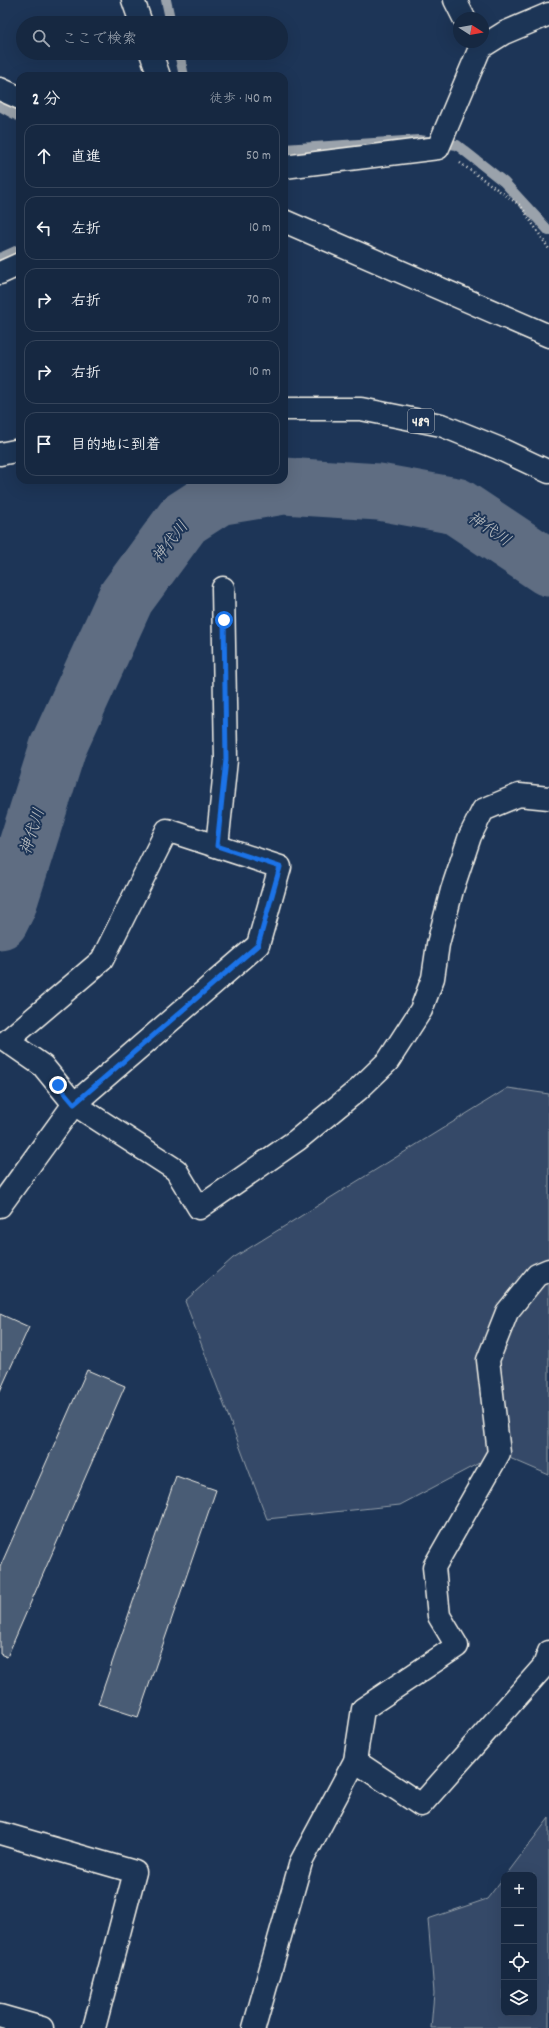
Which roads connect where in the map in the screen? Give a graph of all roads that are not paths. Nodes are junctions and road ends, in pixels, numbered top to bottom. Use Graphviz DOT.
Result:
graph roads {
  1 [pos="133,0"];
  2 [pos="455,0"];
  3 [pos="461,12"];
  4 [pos="549,14"];
  5 [pos="139,16"];
  6 [pos="489,40"];
  7 [pos="477,48"];
  8 [pos="153,60"];
  9 [pos="158,72"];
  10 [pos="0,89"];
  11 [pos="16,96"];
  12 [pos="288,167"];
  13 [pos="288,223"];
  14 [pos="16,266"];
  15 [pos="0,273"];
  16 [pos="549,336"];
  17 [pos="288,409"];
  18 [pos="16,451"];
  19 [pos="0,454"];
  20 [pos="549,472"];
  21 [pos="223,588"];
  22 [pos="549,798"];
  23 [pos="217,846"];
  24 [pos="74,1104"];
  25 [pos="0,1206"];
  26 [pos="549,1270"];
  27 [pos="549,1652"];
  28 [pos="355,1761"];
  29 [pos="0,1832"];
  30 [pos="0,2016"];
  31 [pos="42,2028"];
  32 [pos="94,2028"];
  33 [pos="254,2028"];
  1 -- 5 [label="main road"];
  2 -- 3 [label="main road"];
  4 -- 6 [label="main road"];
  7 -- 12 [label="main road"];
  8 -- 9 [label="main road"];
  10 -- 11 [label="main road"];
  13 -- 16 [label="main road"];
  14 -- 15 [label="main road"];
  17 -- 20 [label="main road, 489"];
  18 -- 19 [label="main road"];
  21 -- 23 [label="main road"];
  22 -- 24 [label="main road"];
  23 -- 24 [label="main road"];
  23 -- 24 [label="main road"];
  24 -- 25 [label="main road"];
  26 -- 28 [label="main road"];
  27 -- 28 [label="main road"];
  28 -- 33 [label="main road"];
  29 -- 32 [label="main road"];
  30 -- 31 [label="main road"];
}
